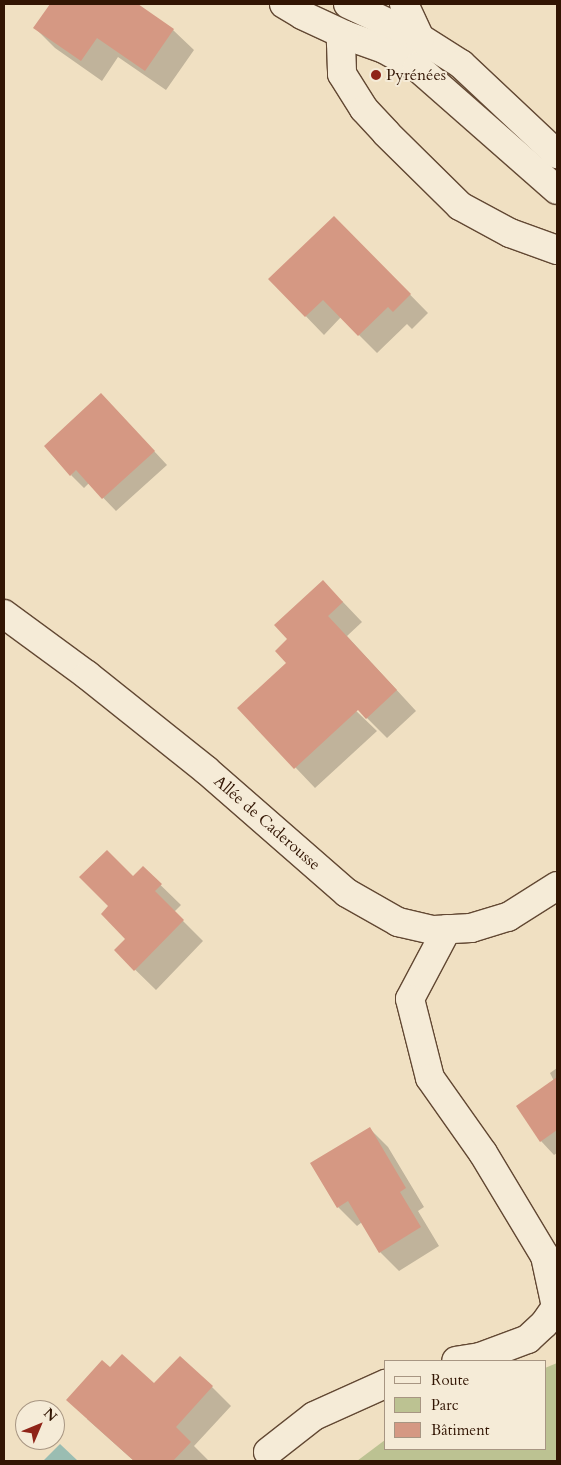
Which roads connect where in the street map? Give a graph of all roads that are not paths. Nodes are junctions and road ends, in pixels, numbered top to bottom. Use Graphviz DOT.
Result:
graph roads {
  1 [pos="284,4"];
  2 [pos="340,4"];
  3 [pos="348,4"];
  4 [pos="404,4"];
  5 [pos="377,10"];
  6 [pos="345,35"];
  7 [pos="420,38"];
  8 [pos="557,154"];
  9 [pos="557,190"];
  10 [pos="557,250"];
  11 [pos="4,614"];
  12 [pos="557,886"];
  13 [pos="447,929"];
  14 [pos="462,1360"];
  15 [pos="384,1384"];
  16 [pos="268,1452"];
  1 -- 6 [label="street"];
  2 -- 6 [label="street"];
  3 -- 5 [label="street"];
  4 -- 7 [label="street"];
  5 -- 6 [label="street"];
  5 -- 7 [label="street"];
  6 -- 9 [label="street"];
  6 -- 10 [label="street"];
  7 -- 8 [label="street"];
  11 -- 13 [label="street, Allée de Caderousse"];
  12 -- 13 [label="street, Allée de Caderousse"];
  13 -- 14 [label="street"];
  15 -- 16 [label="street"];
}
